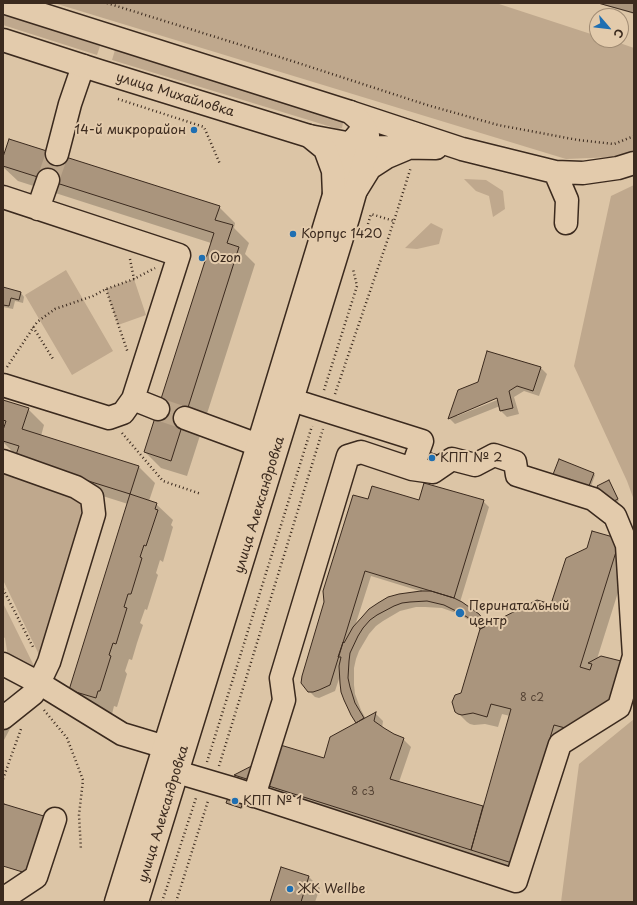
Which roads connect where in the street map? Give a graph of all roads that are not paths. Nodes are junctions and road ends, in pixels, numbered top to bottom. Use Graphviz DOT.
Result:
graph roads {
  1 [pos="6,3"];
  2 [pos="3,40"];
  3 [pos="83,66"];
  4 [pos="366,135"];
  5 [pos="309,136"];
  6 [pos="462,149"];
  7 [pos="57,154"];
  8 [pos="411,156"];
  9 [pos="634,163"];
  10 [pos="555,172"];
  11 [pos="48,180"];
  12 [pos="355,192"];
  13 [pos="334,195"];
  14 [pos="3,197"];
  15 [pos="38,209"];
  16 [pos="566,223"];
  17 [pos="5,377"];
  18 [pos="133,399"];
  19 [pos="292,400"];
  20 [pos="158,409"];
  21 [pos="185,418"];
  22 [pos="258,445"];
  23 [pos="3,461"];
  24 [pos="412,469"];
  25 [pos="634,656"];
  26 [pos="3,664"];
  27 [pos="42,680"];
  28 [pos="13,720"];
  29 [pos="175,757"];
  30 [pos="254,796"];
  31 [pos="55,819"];
  32 [pos="3,899"];
  33 [pos="116,902"];
  34 [pos="137,902"];
  1 -- 4 [label="main road"];
  2 -- 3 [label="main road, улица Михайловка"];
  3 -- 5 [label="main road, улица Михайловка"];
  3 -- 7 [label="main road"];
  4 -- 5 [label="main road, улица Михайловка"];
  4 -- 6 [label="main road"];
  4 -- 8 [label="main road"];
  4 -- 12 [label="main road, улица Александровка"];
  4 -- 13 [label="main road, улица Александровка"];
  5 -- 13 [label="main road"];
  6 -- 8 [label="main road"];
  6 -- 10 [label="main road"];
  8 -- 12 [label="main road"];
  9 -- 10 [label="main road"];
  10 -- 16 [label="main road"];
  11 -- 15 [label="main road"];
  12 -- 19 [label="main road, улица Александровка"];
  13 -- 22 [label="main road, улица Александровка"];
  14 -- 15 [label="main road"];
  15 -- 18 [label="main road"];
  17 -- 18 [label="main road"];
  18 -- 20 [label="main road"];
  19 -- 24 [label="main road"];
  19 -- 29 [label="main road, улица Александровка"];
  21 -- 22 [label="main road"];
  22 -- 29 [label="main road, улица Александровка"];
  23 -- 27 [label="main road"];
  24 -- 25 [label="main road"];
  24 -- 30 [label="main road"];
  25 -- 30 [label="main road"];
  26 -- 27 [label="main road"];
  27 -- 28 [label="main road"];
  27 -- 29 [label="main road"];
  29 -- 30 [label="main road"];
  29 -- 33 [label="main road, улица Александровка"];
  29 -- 34 [label="main road, улица Александровка"];
  31 -- 32 [label="main road"];
}
